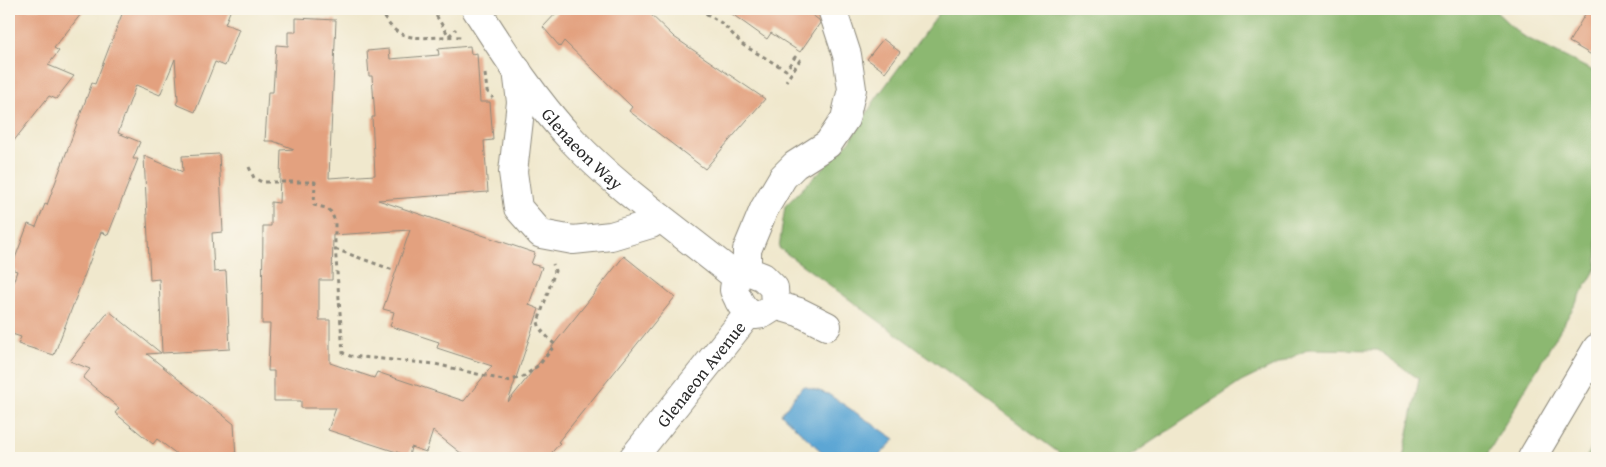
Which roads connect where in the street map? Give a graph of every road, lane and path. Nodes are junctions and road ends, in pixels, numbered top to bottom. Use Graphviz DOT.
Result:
graph roads {
  1 [pos="382,9"];
  2 [pos="432,9"];
  3 [pos="699,9"];
  4 [pos="832,9"];
  5 [pos="469,17"];
  6 [pos="449,36"];
  7 [pos="464,37"];
  8 [pos="485,68"];
  9 [pos="516,70"];
  10 [pos="786,82"];
  11 [pos="497,104"];
  12 [pos="249,167"];
  13 [pos="659,218"];
  14 [pos="335,249"];
  15 [pos="552,260"];
  16 [pos="392,270"];
  17 [pos="741,275"];
  18 [pos="775,306"];
  19 [pos="749,313"];
  20 [pos="827,326"];
  21 [pos="1597,348"];
  22 [pos="633,458"];
  23 [pos="1532,458"];
  1 -- 6 [label="path"];
  2 -- 6 [label="path"];
  3 -- 10 [label="path"];
  4 -- 17 [label="street"];
  5 -- 6 [label="path"];
  5 -- 9 [label="street, Glenaeon Way"];
  6 -- 7 [label="path"];
  8 -- 11 [label="path"];
  9 -- 13 [label="street, Glenaeon Way"];
  9 -- 13 [label="street, Glenaeon Way"];
  12 -- 14 [label="path"];
  13 -- 17 [label="street, Glenaeon Way"];
  14 -- 15 [label="path"];
  14 -- 16 [label="path"];
  17 -- 18 [label="street"];
  17 -- 19 [label="street"];
  18 -- 19 [label="street"];
  18 -- 20 [label="street"];
  19 -- 22 [label="street, Glenaeon Avenue"];
  21 -- 23 [label="street"];
}
